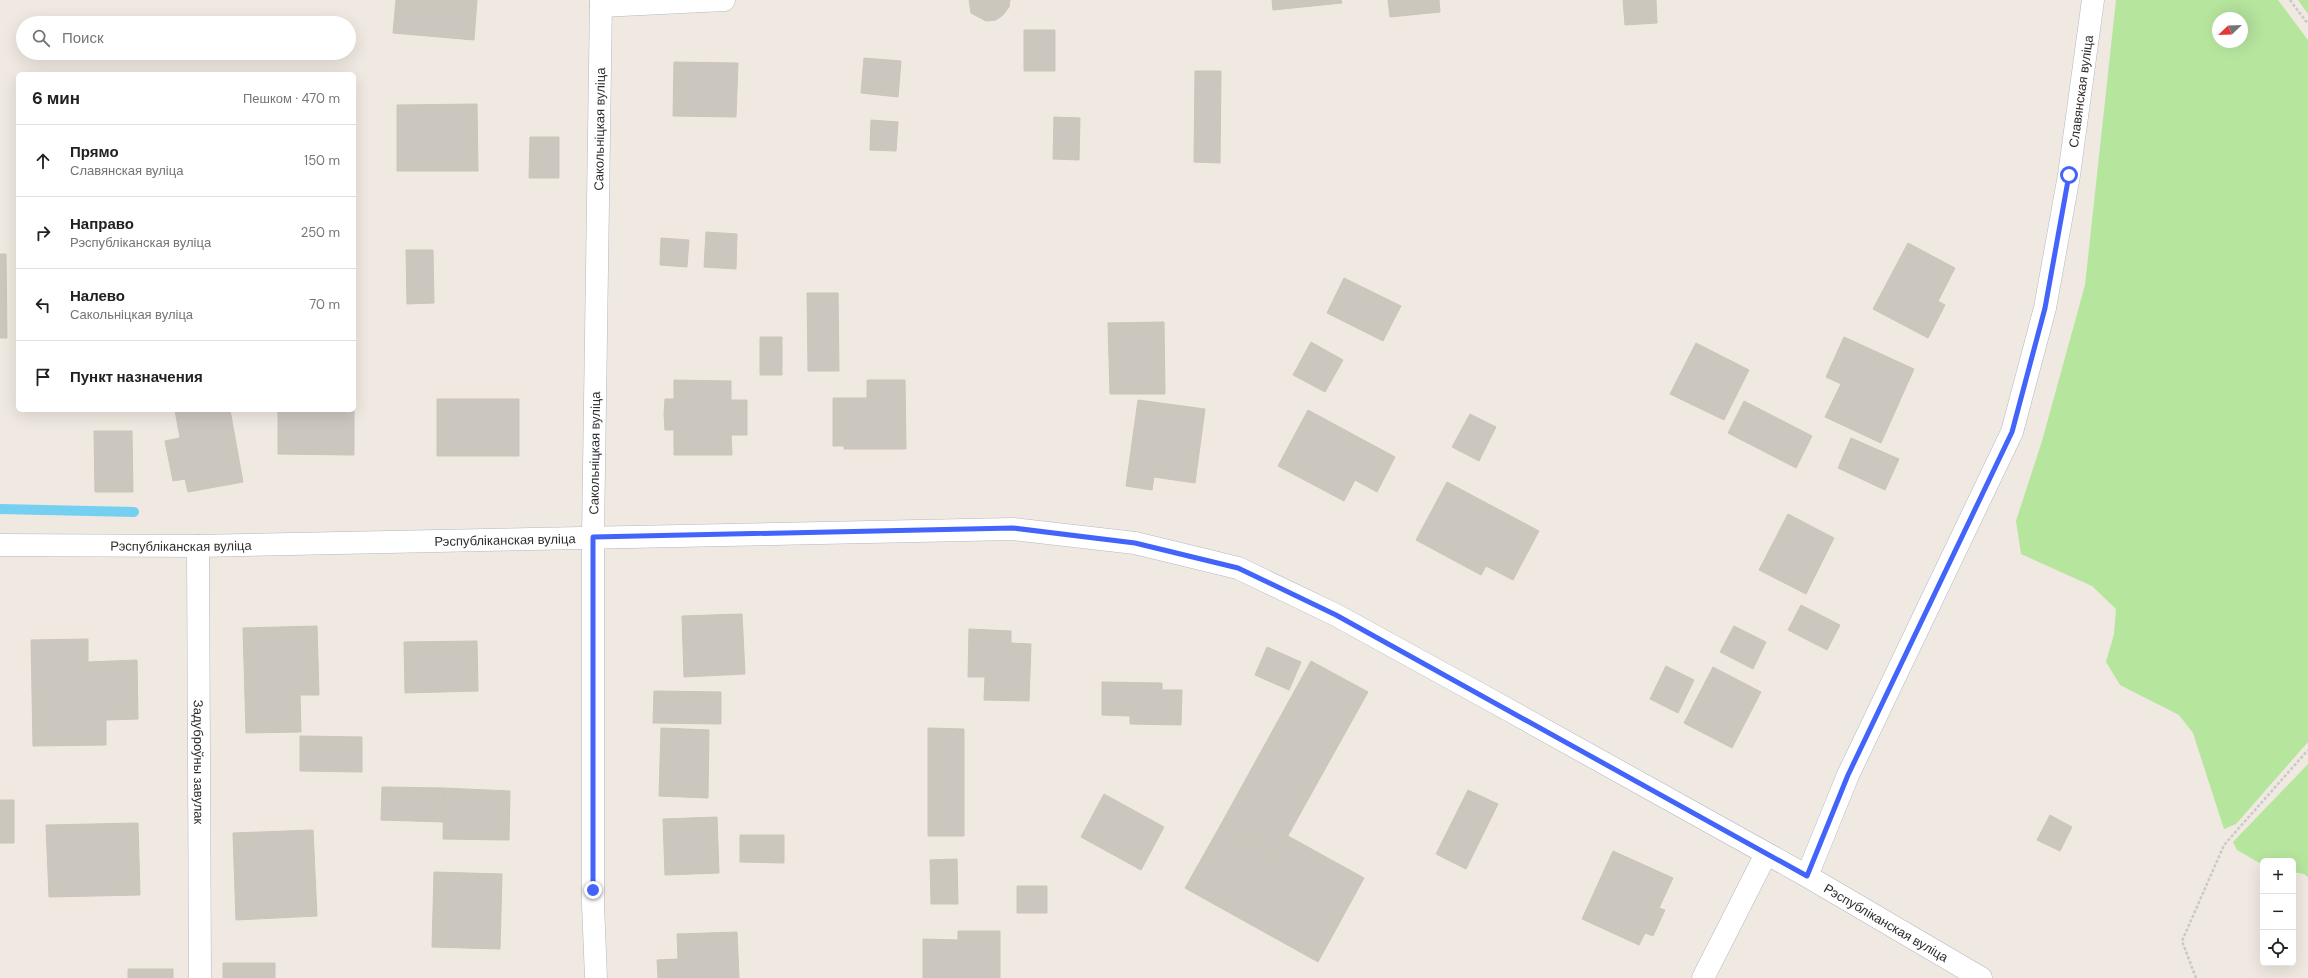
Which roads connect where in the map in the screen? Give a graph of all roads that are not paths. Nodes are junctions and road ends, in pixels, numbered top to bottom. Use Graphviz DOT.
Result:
graph roads {
  1 [pos="724,0"];
  2 [pos="2093,0"];
  3 [pos="601,3"];
  4 [pos="593,537"];
  5 [pos="0,545"];
  6 [pos="198,546"];
  7 [pos="1766,854"];
  8 [pos="1807,876"];
  9 [pos="1952,971"];
  10 [pos="200,978"];
  11 [pos="596,978"];
  12 [pos="1703,978"];
  13 [pos="1981,978"];
  1 -- 3 [label="street"];
  2 -- 8 [label="street, Славянская вуліца"];
  3 -- 4 [label="street, Сакольніцкая вуліца"];
  4 -- 6 [label="street, Рэспубліканская вуліца"];
  4 -- 7 [label="street, Рэспубліканская вуліца"];
  4 -- 11 [label="street, Сакольніцкая вуліца"];
  5 -- 6 [label="street, Рэспубліканская вуліца"];
  6 -- 10 [label="street, Задуброўны завулак"];
  7 -- 8 [label="street, Рэспубліканская вуліца"];
  7 -- 12 [label="street"];
  8 -- 9 [label="street, Рэспубліканская вуліца"];
  9 -- 13 [label="street, Рэспубліканская вуліца"];
}
